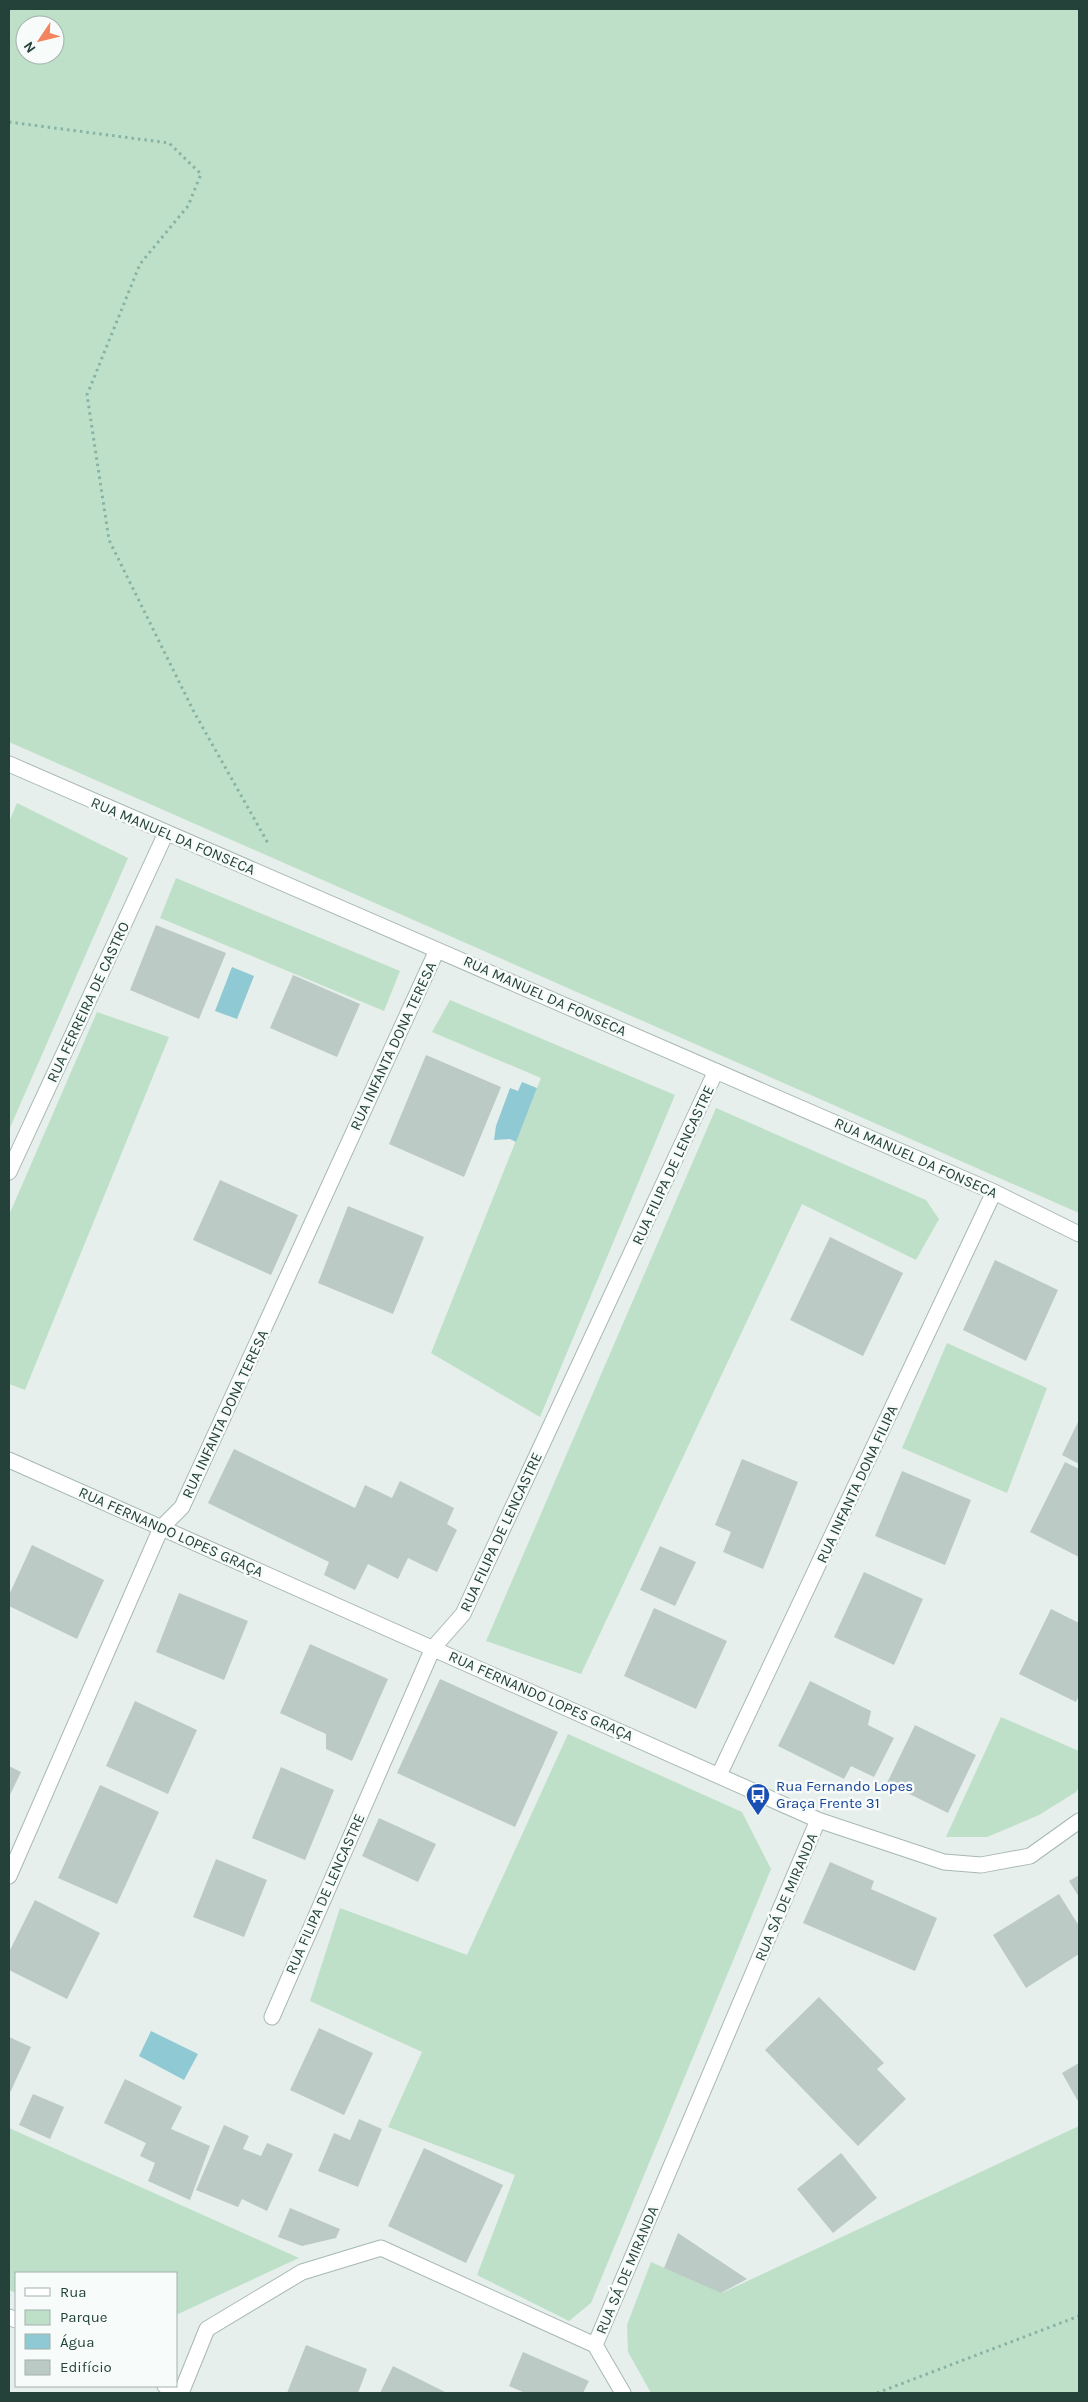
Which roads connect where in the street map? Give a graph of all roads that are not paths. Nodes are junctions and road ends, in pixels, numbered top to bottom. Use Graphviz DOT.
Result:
graph roads {
  1 [pos="9,764"];
  2 [pos="166,833"];
  3 [pos="438,950"];
  4 [pos="716,1071"];
  5 [pos="9,1172"];
  6 [pos="994,1192"];
  7 [pos="1079,1234"];
  8 [pos="9,1460"];
  9 [pos="161,1528"];
  10 [pos="433,1648"];
  11 [pos="719,1776"];
  12 [pos="818,1820"];
  13 [pos="1079,1822"];
  14 [pos="9,1876"];
  15 [pos="272,2017"];
  16 [pos="595,2345"];
  17 [pos="168,2387"];
  18 [pos="181,2393"];
  19 [pos="623,2393"];
  1 -- 2 [label="street, RUA MANUEL DA FONSECA"];
  2 -- 3 [label="street, RUA MANUEL DA FONSECA"];
  2 -- 5 [label="street, RUA FERREIRA DE CASTRO"];
  3 -- 4 [label="street, RUA MANUEL DA FONSECA"];
  3 -- 9 [label="street, RUA INFANTA DONA TERESA"];
  4 -- 6 [label="street, RUA MANUEL DA FONSECA"];
  4 -- 10 [label="street, RUA FILIPA DE LENCASTRE"];
  6 -- 7 [label="street, RUA MANUEL DA FONSECA"];
  6 -- 11 [label="street, RUA INFANTA DONA FILIPA"];
  8 -- 9 [label="street, RUA FERNANDO LOPES GRAÇA"];
  9 -- 10 [label="street, RUA FERNANDO LOPES GRAÇA"];
  9 -- 14 [label="street, RUA INFANTA DONA TERESA"];
  10 -- 11 [label="street, RUA FERNANDO LOPES GRAÇA"];
  10 -- 15 [label="street, RUA FILIPA DE LENCASTRE"];
  11 -- 12 [label="street, RUA FERNANDO LOPES GRAÇA"];
  12 -- 13 [label="street, RUA FERNANDO LOPES GRAÇA"];
  12 -- 16 [label="street, RUA SÁ DE MIRANDA"];
  16 -- 18 [label="street, RUA SÁ DE MIRANDA"];
  16 -- 19 [label="street"];
  17 -- 18 [label="street"];
}
